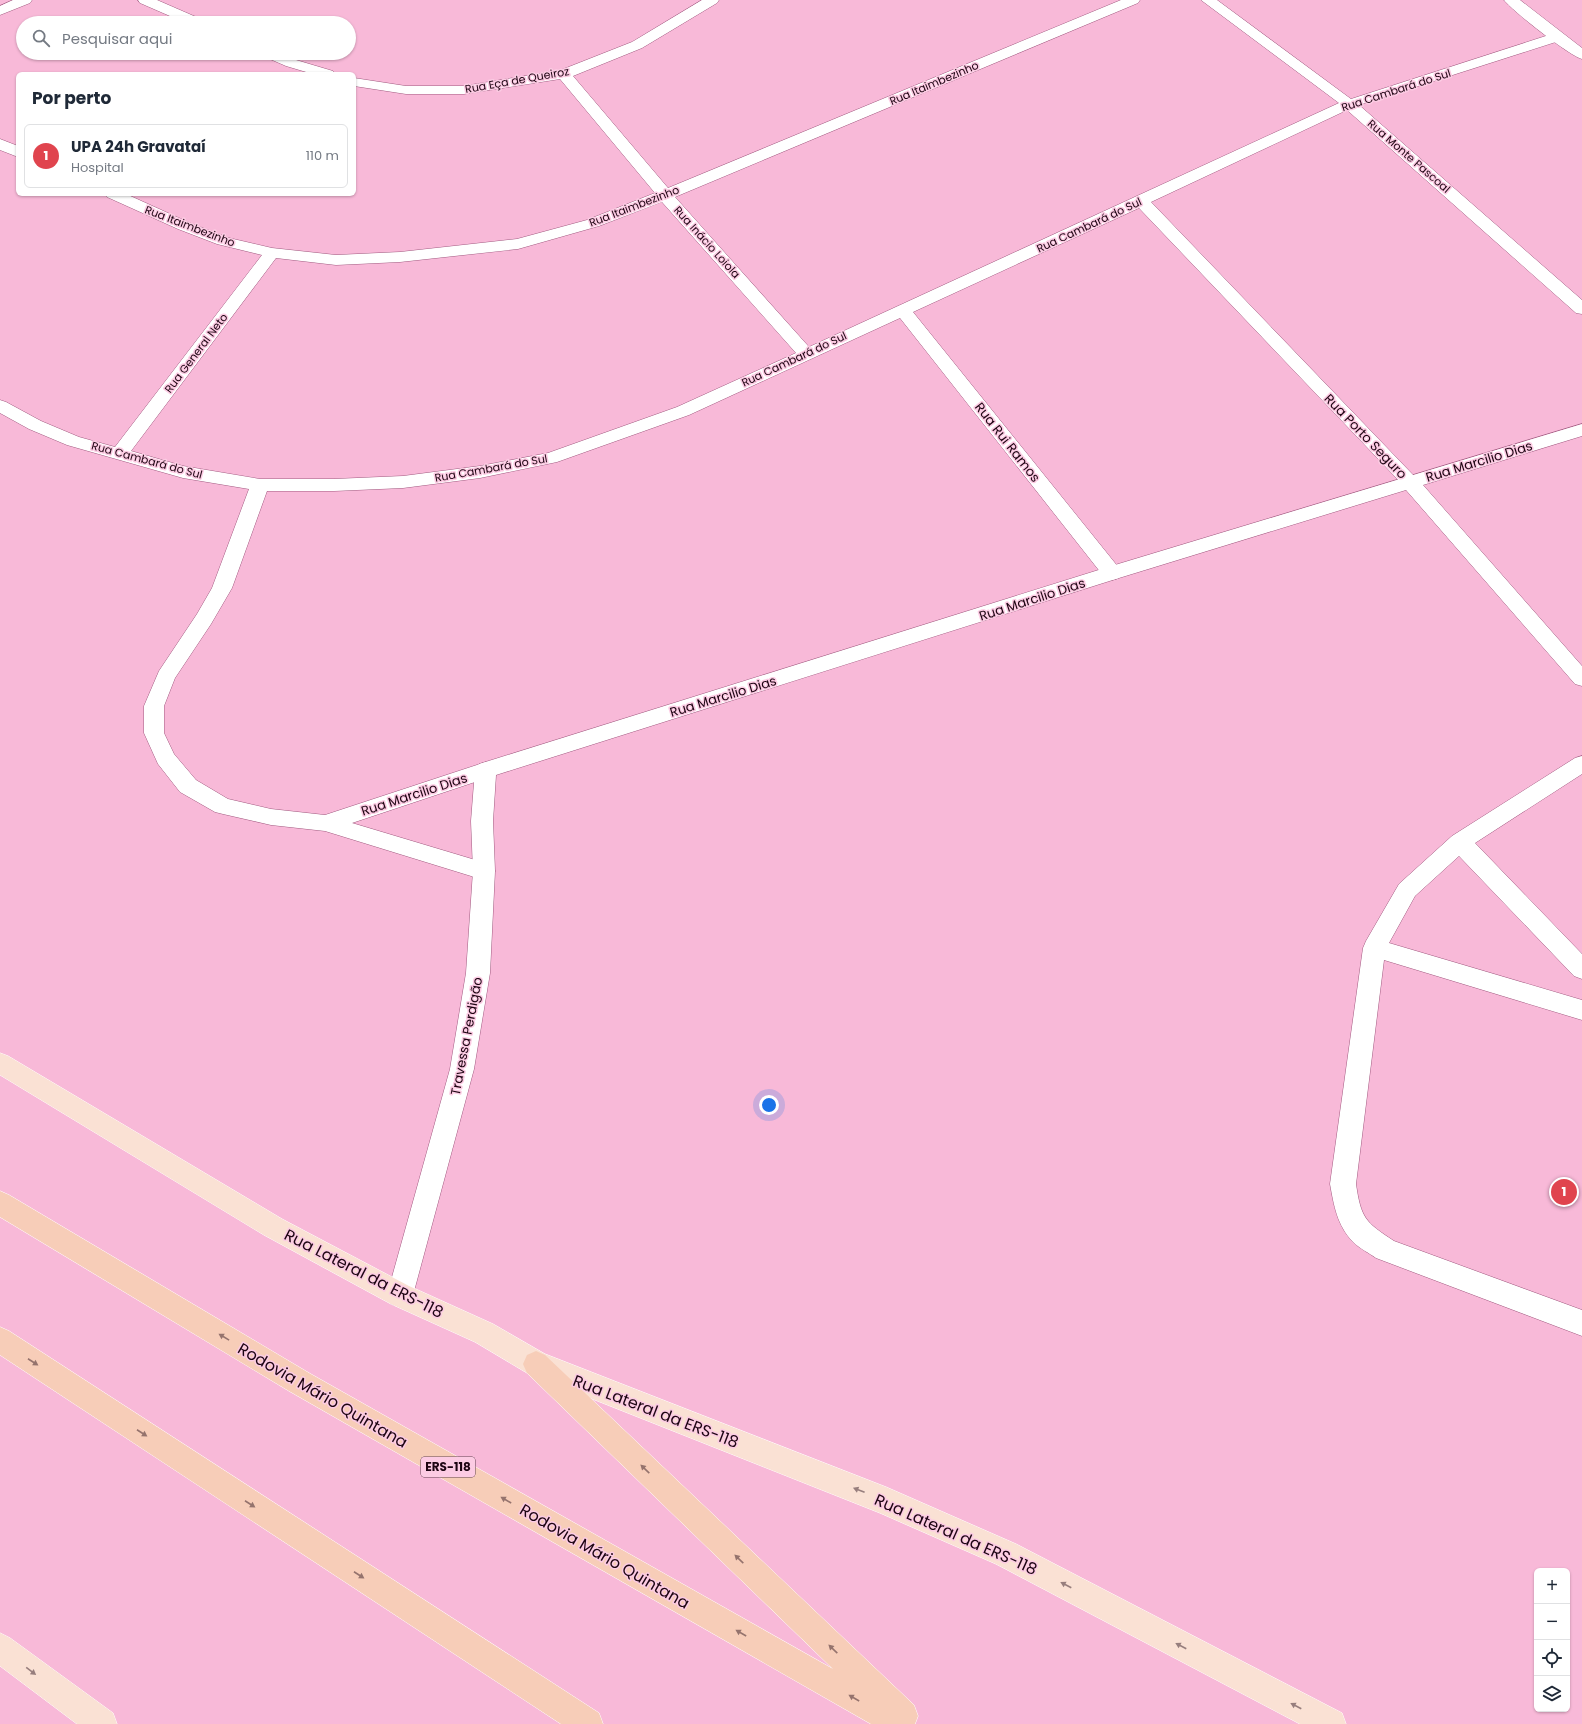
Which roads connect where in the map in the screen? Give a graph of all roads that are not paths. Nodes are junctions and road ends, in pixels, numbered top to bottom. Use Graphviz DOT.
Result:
graph roads {
  1 [pos="25,0"];
  2 [pos="145,0"];
  3 [pos="712,0"];
  4 [pos="1133,0"];
  5 [pos="1208,0"];
  6 [pos="1511,0"];
  7 [pos="0,11"];
  8 [pos="182,16"];
  9 [pos="1557,38"];
  10 [pos="1582,55"];
  11 [pos="284,60"];
  12 [pos="321,72"];
  13 [pos="564,74"];
  14 [pos="356,82"];
  15 [pos="1349,104"];
  16 [pos="0,144"];
  17 [pos="16,151"];
  18 [pos="665,195"];
  19 [pos="117,196"];
  20 [pos="1141,201"];
  21 [pos="272,253"];
  22 [pos="1582,309"];
  23 [pos="903,310"];
  24 [pos="806,354"];
  25 [pos="0,406"];
  26 [pos="1582,430"];
  27 [pos="120,454"];
  28 [pos="1410,482"];
  29 [pos="260,484"];
  30 [pos="1112,573"];
  31 [pos="1582,679"];
  32 [pos="1582,764"];
  33 [pos="486,770"];
  34 [pos="325,823"];
  35 [pos="1460,842"];
  36 [pos="484,871"];
  37 [pos="1374,948"];
  38 [pos="1582,968"];
  39 [pos="1582,1010"];
  40 [pos="0,1063"];
  41 [pos="0,1203"];
  42 [pos="400,1295"];
  43 [pos="1582,1323"];
  44 [pos="0,1340"];
  45 [pos="536,1364"];
  46 [pos="0,1648"];
  47 [pos="102,1724"];
  48 [pos="588,1724"];
  49 [pos="900,1724"];
  50 [pos="911,1724"];
  51 [pos="1331,1724"];
  1 -- 7 [label="street"];
  2 -- 8 [label="street"];
  3 -- 13 [label="street, Rua Eça de Queiroz"];
  4 -- 18 [label="street, Rua Itaimbezinho"];
  5 -- 15 [label="street, Rua Monte Pascoal"];
  6 -- 9 [label="street"];
  9 -- 10 [label="street"];
  9 -- 15 [label="street, Rua Cambará do Sul"];
  11 -- 12 [label="street"];
  13 -- 14 [label="street, Rua Eça de Queiroz"];
  13 -- 18 [label="street, Rua Inácio Loiola"];
  15 -- 20 [label="street, Rua Cambará do Sul"];
  15 -- 22 [label="street, Rua Monte Pascoal"];
  16 -- 17 [label="street"];
  18 -- 21 [label="street, Rua Itaimbezinho"];
  18 -- 24 [label="street, Rua Inácio Loiola"];
  19 -- 21 [label="street, Rua Itaimbezinho"];
  20 -- 23 [label="street, Rua Cambará do Sul"];
  20 -- 28 [label="street, Rua Porto Seguro"];
  21 -- 27 [label="street, Rua General Neto"];
  23 -- 24 [label="street, Rua Cambará do Sul"];
  23 -- 30 [label="street, Rua Rui Ramos"];
  24 -- 29 [label="street, Rua Cambará do Sul"];
  25 -- 27 [label="street, Rua Cambará do Sul"];
  26 -- 28 [label="street, Rua Marcilio Dias"];
  27 -- 29 [label="street, Rua Cambará do Sul"];
  28 -- 30 [label="street, Rua Marcilio Dias"];
  28 -- 31 [label="street, Rua Porto Seguro"];
  29 -- 34 [label="street, Rua Marcilio Dias"];
  30 -- 33 [label="street, Rua Marcilio Dias"];
  32 -- 35 [label="street"];
  33 -- 34 [label="street, Rua Marcilio Dias"];
  33 -- 36 [label="street, Travessa Perdigão"];
  34 -- 36 [label="street"];
  35 -- 37 [label="street"];
  35 -- 38 [label="street"];
  36 -- 42 [label="street, Travessa Perdigão"];
  37 -- 39 [label="street"];
  37 -- 43 [label="street"];
  40 -- 42 [label="main road, Rua Lateral da ERS-118"];
  49 -- 41 [label="highway, Rodovia Mário Quintana / ERS-118, one-way"];
  42 -- 45 [label="main road, Rua Lateral da ERS-118"];
  44 -- 48 [label="highway, one-way"];
  50 -- 45 [label="highway, one-way"];
  51 -- 45 [label="main road, Rua Lateral da ERS-118, one-way"];
  46 -- 47 [label="main road, one-way"];
}
